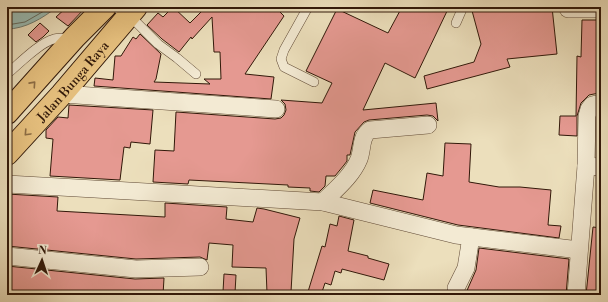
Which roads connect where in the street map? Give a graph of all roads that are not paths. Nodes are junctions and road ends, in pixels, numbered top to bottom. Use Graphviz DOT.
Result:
graph roads {
  1 [pos="105,7"];
  2 [pos="308,7"];
  3 [pos="463,7"];
  4 [pos="568,9"];
  5 [pos="601,9"];
  6 [pos="127,10"];
  7 [pos="456,23"];
  8 [pos="75,37"];
  9 [pos="7,74"];
  10 [pos="196,74"];
  11 [pos="314,82"];
  12 [pos="62,94"];
  13 [pos="601,103"];
  14 [pos="276,109"];
  15 [pos="7,113"];
  16 [pos="428,126"];
  17 [pos="7,154"];
  18 [pos="594,166"];
  19 [pos="7,184"];
  20 [pos="323,202"];
  21 [pos="471,237"];
  22 [pos="580,250"];
  23 [pos="7,256"];
  24 [pos="200,267"];
  25 [pos="456,288"];
  26 [pos="576,295"];
  1 -- 8 [label="main road, Jalan Bunga Raya"];
  2 -- 11 [label="lane"];
  3 -- 7 [label="lane"];
  4 -- 5 [label="street"];
  6 -- 10 [label="lane"];
  6 -- 12 [label="main road, Jalan Bunga Raya"];
  8 -- 9 [label="lane"];
  15 -- 8 [label="main road, Jalan Bunga Raya, one-way"];
  12 -- 14 [label="street"];
  12 -- 17 [label="main road, Jalan Bunga Raya, one-way"];
  13 -- 18 [label="street"];
  16 -- 20 [label="street"];
  18 -- 22 [label="street"];
  19 -- 20 [label="street"];
  20 -- 21 [label="street"];
  21 -- 22 [label="street"];
  21 -- 25 [label="street"];
  22 -- 26 [label="street"];
  23 -- 24 [label="street"];
}
